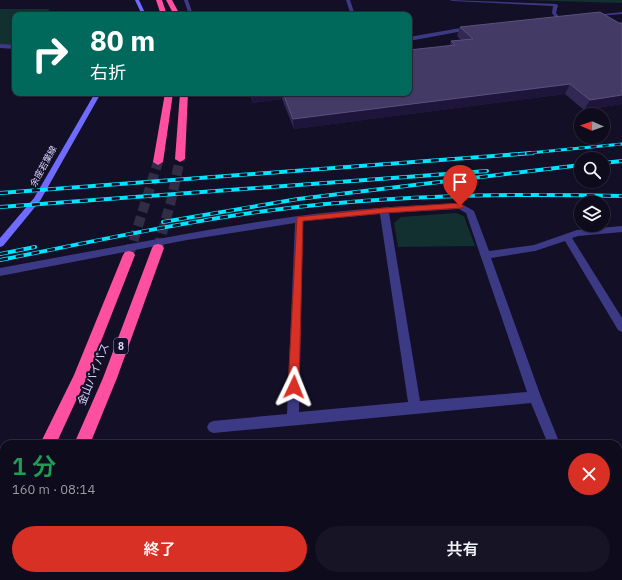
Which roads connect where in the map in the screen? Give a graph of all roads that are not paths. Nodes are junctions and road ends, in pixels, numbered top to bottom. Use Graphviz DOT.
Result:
graph roads {
  1 [pos="137,0"];
  2 [pos="169,0"];
  3 [pos="174,0"];
  4 [pos="186,0"];
  5 [pos="348,0"];
  6 [pos="452,0"];
  7 [pos="159,1"];
  8 [pos="143,12"];
  9 [pos="163,12"];
  10 [pos="175,12"];
  11 [pos="176,12"];
  12 [pos="190,12"];
  13 [pos="352,12"];
  14 [pos="622,13"];
  15 [pos="583,16"];
  16 [pos="567,18"];
  17 [pos="559,19"];
  18 [pos="552,20"];
  19 [pos="477,27"];
  20 [pos="412,39"];
  21 [pos="0,46"];
  22 [pos="12,47"];
  23 [pos="96,96"];
  24 [pos="169,96"];
  25 [pos="184,96"];
  26 [pos="180,159"];
  27 [pos="158,162"];
  28 [pos="384,210"];
  29 [pos="299,219"];
  30 [pos="622,229"];
  31 [pos="567,237"];
  32 [pos="0,244"];
  33 [pos="158,248"];
  34 [pos="129,255"];
  35 [pos="484,255"];
  36 [pos="0,272"];
  37 [pos="622,327"];
  38 [pos="535,397"];
  39 [pos="415,407"];
  40 [pos="293,418"];
  41 [pos="213,427"];
  42 [pos="50,440"];
  43 [pos="84,440"];
  44 [pos="552,440"];
  1 -- 8 [label="main road"];
  2 -- 10 [label="highway"];
  3 -- 11 [label="highway"];
  4 -- 12 [label="street"];
  5 -- 13 [label="street"];
  6 -- 17 [label="street"];
  7 -- 9 [label="highway"];
  14 -- 15 [label="street"];
  16 -- 17 [label="street"];
  17 -- 18 [label="street"];
  19 -- 20 [label="street"];
  21 -- 22 [label="street"];
  23 -- 32 [label="main road, 余座若葉線"];
  24 -- 27 [label="highway"];
  25 -- 26 [label="highway"];
  28 -- 29 [label="street"];
  28 -- 35 [label="street"];
  28 -- 39 [label="street"];
  29 -- 36 [label="street"];
  29 -- 40 [label="street"];
  30 -- 31 [label="street"];
  31 -- 35 [label="street"];
  31 -- 37 [label="street"];
  33 -- 43 [label="highway, 金山バイパス / 8"];
  34 -- 42 [label="highway, 金山バイパス"];
  35 -- 38 [label="street"];
  38 -- 39 [label="street"];
  38 -- 44 [label="street"];
  39 -- 40 [label="street"];
  40 -- 41 [label="street"];
}
